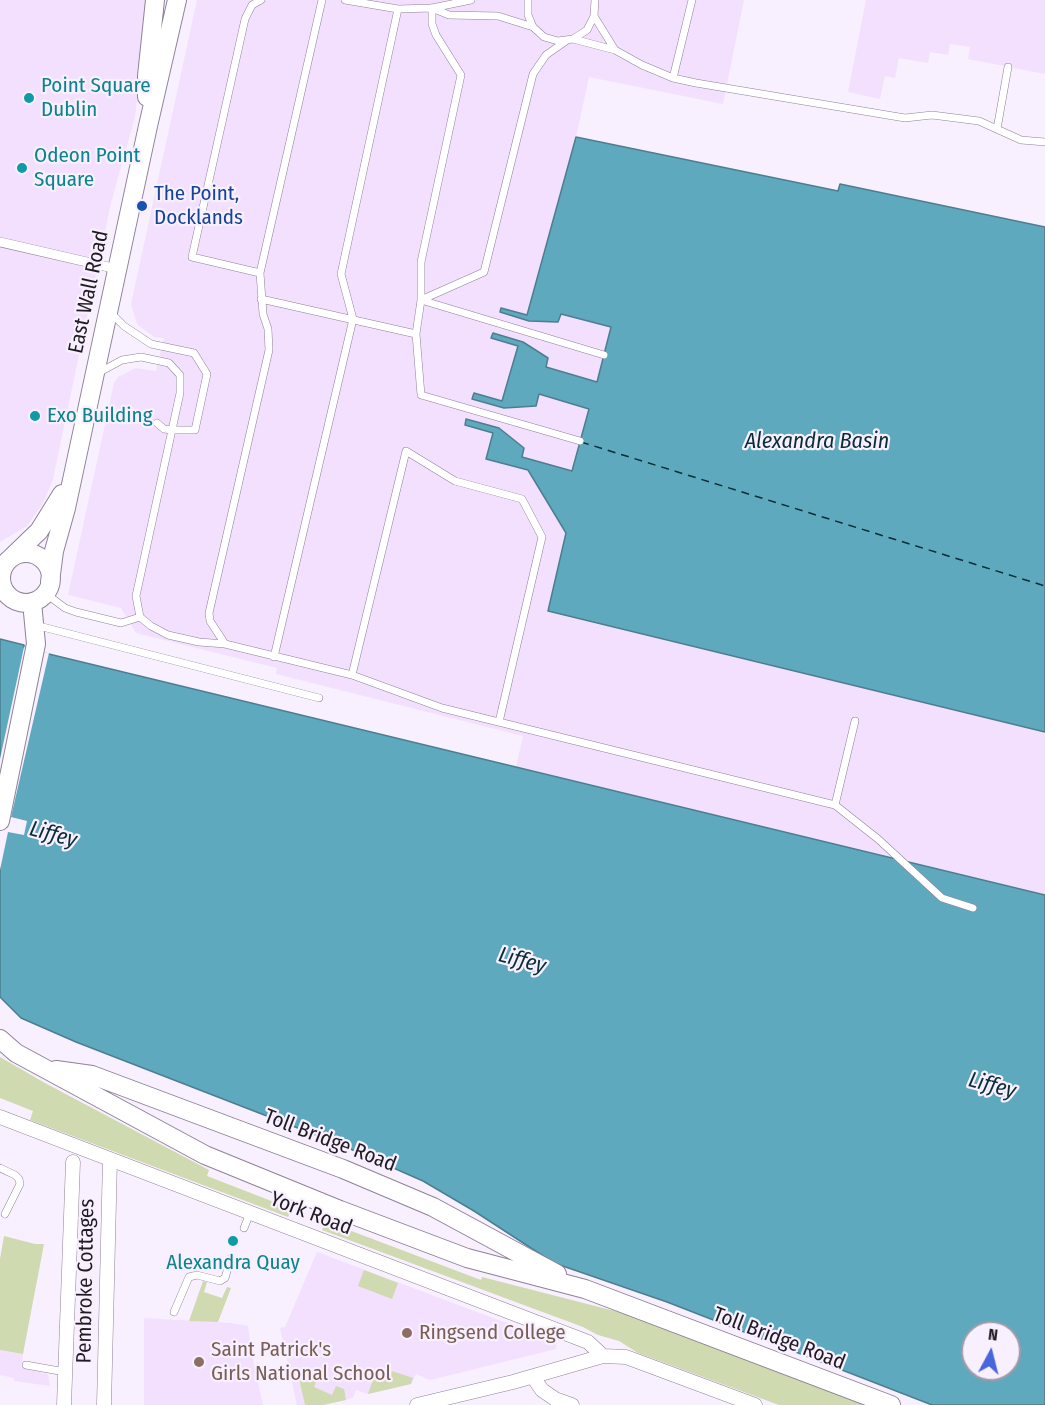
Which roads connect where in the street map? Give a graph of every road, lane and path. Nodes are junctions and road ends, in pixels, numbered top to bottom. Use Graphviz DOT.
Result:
graph roads {
  1 [pos="155,0"];
  2 [pos="177,0"];
  3 [pos="261,0"];
  4 [pos="322,0"];
  5 [pos="345,0"];
  6 [pos="471,0"];
  7 [pos="528,0"];
  8 [pos="595,0"];
  9 [pos="692,0"];
  10 [pos="453,2"];
  11 [pos="432,8"];
  12 [pos="398,9"];
  13 [pos="594,16"];
  14 [pos="533,27"];
  15 [pos="570,40"];
  16 [pos="615,50"];
  17 [pos="1008,67"];
  18 [pos="673,78"];
  19 [pos="148,126"];
  20 [pos="996,129"];
  21 [pos="1045,142"];
  22 [pos="0,242"];
  23 [pos="117,269"];
  24 [pos="260,273"];
  25 [pos="261,298"];
  26 [pos="421,300"];
  27 [pos="108,310"];
  28 [pos="353,319"];
  29 [pos="416,334"];
  30 [pos="604,355"];
  31 [pos="94,376"];
  32 [pos="157,423"];
  33 [pos="172,430"];
  34 [pos="580,441"];
  35 [pos="74,468"];
  36 [pos="6,562"];
  37 [pos="37,594"];
  38 [pos="0,598"];
  39 [pos="140,617"];
  40 [pos="35,625"];
  41 [pos="225,644"];
  42 [pos="274,657"];
  43 [pos="352,675"];
  44 [pos="319,698"];
  45 [pos="855,721"];
  46 [pos="499,722"];
  47 [pos="835,806"];
  48 [pos="0,821"];
  49 [pos="973,908"];
  50 [pos="0,1039"];
  51 [pos="46,1068"];
  52 [pos="0,1117"];
  53 [pos="72,1162"];
  54 [pos="110,1162"];
  55 [pos="0,1168"];
  56 [pos="250,1213"];
  57 [pos="5,1214"];
  58 [pos="244,1228"];
  59 [pos="231,1258"];
  60 [pos="585,1289"];
  61 [pos="174,1312"];
  62 [pos="603,1356"];
  63 [pos="26,1365"];
  64 [pos="65,1372"];
  65 [pos="533,1377"];
  66 [pos="64,1405"];
  67 [pos="104,1405"];
  68 [pos="417,1405"];
  69 [pos="572,1405"];
  70 [pos="755,1405"];
  71 [pos="891,1405"];
  1 -- 19 [label="main road, East Wall Road"];
  2 -- 19 [label="main road, East Wall Road"];
  3 -- 24 [label="lane"];
  4 -- 24 [label="lane"];
  5 -- 12 [label="lane"];
  6 -- 10 [label="lane"];
  7 -- 14 [label="lane"];
  8 -- 13 [label="lane"];
  9 -- 18 [label="lane"];
  10 -- 11 [label="lane"];
  11 -- 12 [label="lane"];
  11 -- 14 [label="lane"];
  11 -- 26 [label="lane"];
  12 -- 28 [label="lane"];
  13 -- 15 [label="lane"];
  13 -- 16 [label="lane"];
  14 -- 15 [label="lane"];
  15 -- 16 [label="lane"];
  15 -- 26 [label="lane"];
  16 -- 18 [label="lane"];
  17 -- 20 [label="lane"];
  18 -- 20 [label="lane"];
  19 -- 23 [label="main road, East Wall Road"];
  20 -- 21 [label="lane"];
  22 -- 23 [label="street"];
  23 -- 27 [label="main road, East Wall Road"];
  24 -- 25 [label="lane"];
  25 -- 28 [label="lane"];
  25 -- 41 [label="lane"];
  26 -- 29 [label="lane"];
  26 -- 30 [label="lane"];
  27 -- 31 [label="main road, East Wall Road"];
  27 -- 33 [label="lane"];
  28 -- 29 [label="lane"];
  28 -- 42 [label="lane"];
  29 -- 34 [label="lane"];
  31 -- 33 [label="lane"];
  31 -- 35 [label="main road, East Wall Road"];
  32 -- 33 [label="lane"];
  33 -- 39 [label="lane"];
  35 -- 36 [label="main road, East Wall Road"];
  35 -- 37 [label="main road, East Wall Road"];
  36 -- 37 [label="main road"];
  36 -- 37 [label="main road"];
  37 -- 38 [label="main road"];
  37 -- 39 [label="lane"];
  37 -- 40 [label="main road"];
  39 -- 41 [label="lane"];
  40 -- 44 [label="lane"];
  40 -- 48 [label="main road"];
  41 -- 42 [label="lane"];
  42 -- 43 [label="lane"];
  43 -- 46 [label="lane"];
  43 -- 46 [label="lane"];
  45 -- 47 [label="lane"];
  46 -- 47 [label="lane"];
  47 -- 49 [label="lane"];
  50 -- 51 [label="main road, Toll Bridge Road"];
  51 -- 60 [label="main road, Toll Bridge Road"];
  51 -- 60 [label="main road, Toll Bridge Road"];
  52 -- 54 [label="street, York Road"];
  53 -- 64 [label="street, Pembroke Cottages"];
  54 -- 56 [label="street, York Road"];
  54 -- 67 [label="street, Pembroke Cottages"];
  55 -- 57 [label="lane"];
  56 -- 58 [label="lane"];
  56 -- 62 [label="street, York Road"];
  59 -- 61 [label="lane"];
  60 -- 71 [label="main road, Toll Bridge Road"];
  62 -- 65 [label="street"];
  62 -- 70 [label="street"];
  63 -- 64 [label="lane"];
  64 -- 66 [label="street, Pembroke Cottages"];
  65 -- 68 [label="street"];
  65 -- 69 [label="street"];
}
